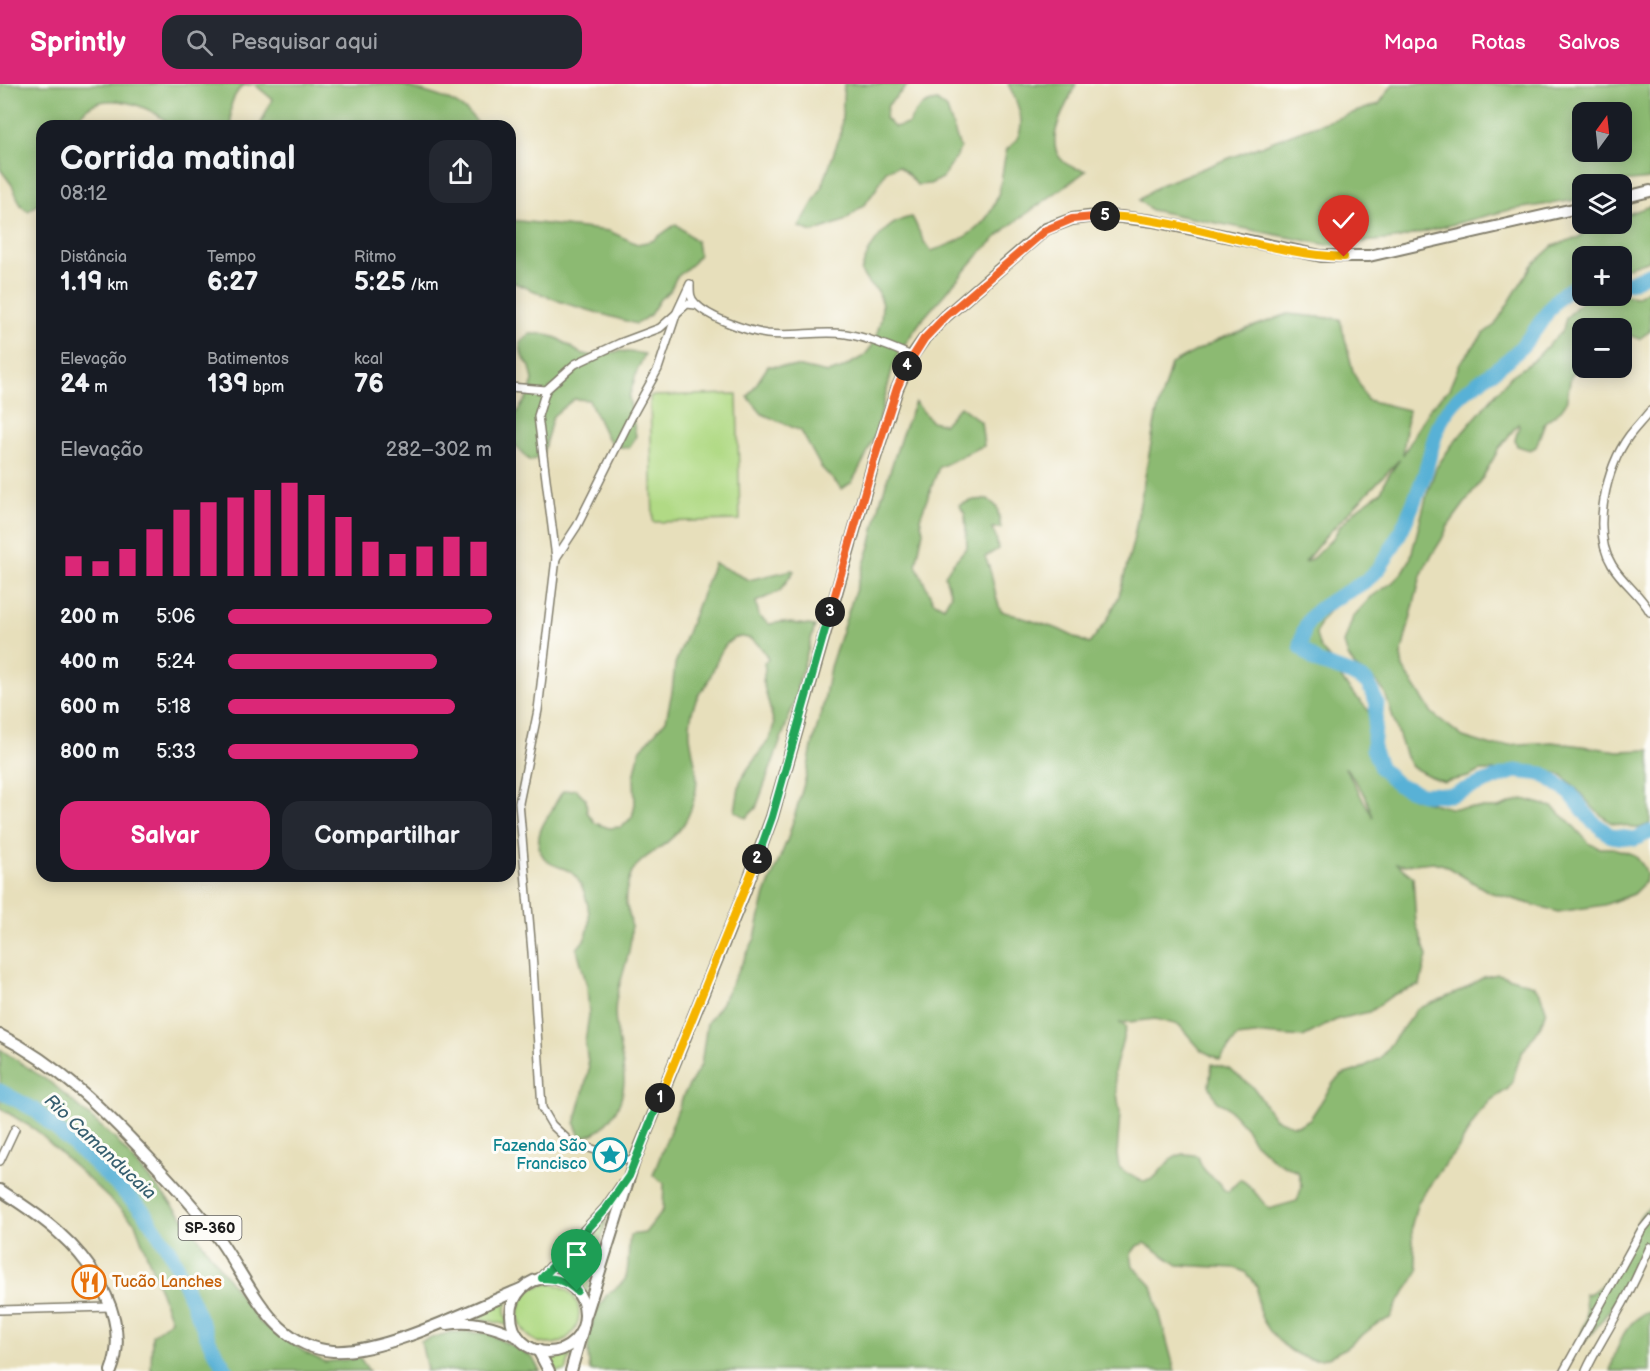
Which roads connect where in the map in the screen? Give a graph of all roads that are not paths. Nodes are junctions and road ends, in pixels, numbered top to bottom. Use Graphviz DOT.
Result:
graph roads {
  1 [pos="1650,191"];
  2 [pos="1632,196"];
  3 [pos="1572,209"];
  4 [pos="696,304"];
  5 [pos="677,312"];
  6 [pos="912,356"];
  7 [pos="516,388"];
  8 [pos="546,390"];
  9 [pos="1650,411"];
  10 [pos="556,558"];
  11 [pos="1650,612"];
  12 [pos="0,1035"];
  13 [pos="15,1130"];
  14 [pos="0,1161"];
  15 [pos="634,1162"];
  16 [pos="629,1176"];
  17 [pos="0,1190"];
  18 [pos="1650,1220"];
  19 [pos="1650,1247"];
  20 [pos="542,1278"];
  21 [pos="521,1289"];
  22 [pos="110,1307"];
  23 [pos="0,1310"];
  24 [pos="586,1315"];
  25 [pos="435,1325"];
  26 [pos="583,1328"];
  27 [pos="519,1338"];
  28 [pos="537,1350"];
  29 [pos="111,1371"];
  30 [pos="549,1371"];
  31 [pos="571,1371"];
  32 [pos="1564,1371"];
  33 [pos="1586,1371"];
  1 -- 2 [label="main road"];
  3 -- 6 [label="main road, SP-360"];
  4 -- 5 [label="street"];
  4 -- 5 [label="street"];
  4 -- 6 [label="street"];
  5 -- 8 [label="street"];
  5 -- 10 [label="street"];
  6 -- 15 [label="main road, SP-360"];
  7 -- 8 [label="street"];
  8 -- 10 [label="street"];
  9 -- 11 [label="street"];
  10 -- 15 [label="street"];
  12 -- 25 [label="main road, SP-360"];
  13 -- 14 [label="street"];
  15 -- 16 [label="main road, SP-360"];
  16 -- 20 [label="main road, SP-360"];
  16 -- 24 [label="main road, SP-360"];
  17 -- 22 [label="main road"];
  18 -- 32 [label="street"];
  19 -- 33 [label="street"];
  20 -- 21 [label="main road, SP-360"];
  20 -- 24 [label="main road"];
  21 -- 25 [label="main road, SP-360"];
  21 -- 27 [label="main road"];
  22 -- 23 [label="street"];
  22 -- 29 [label="main road"];
  24 -- 26 [label="main road, SP-360"];
  25 -- 27 [label="main road, SP-360"];
  26 -- 28 [label="main road"];
  26 -- 31 [label="main road"];
  27 -- 28 [label="main road, SP-360"];
  28 -- 30 [label="main road"];
}
